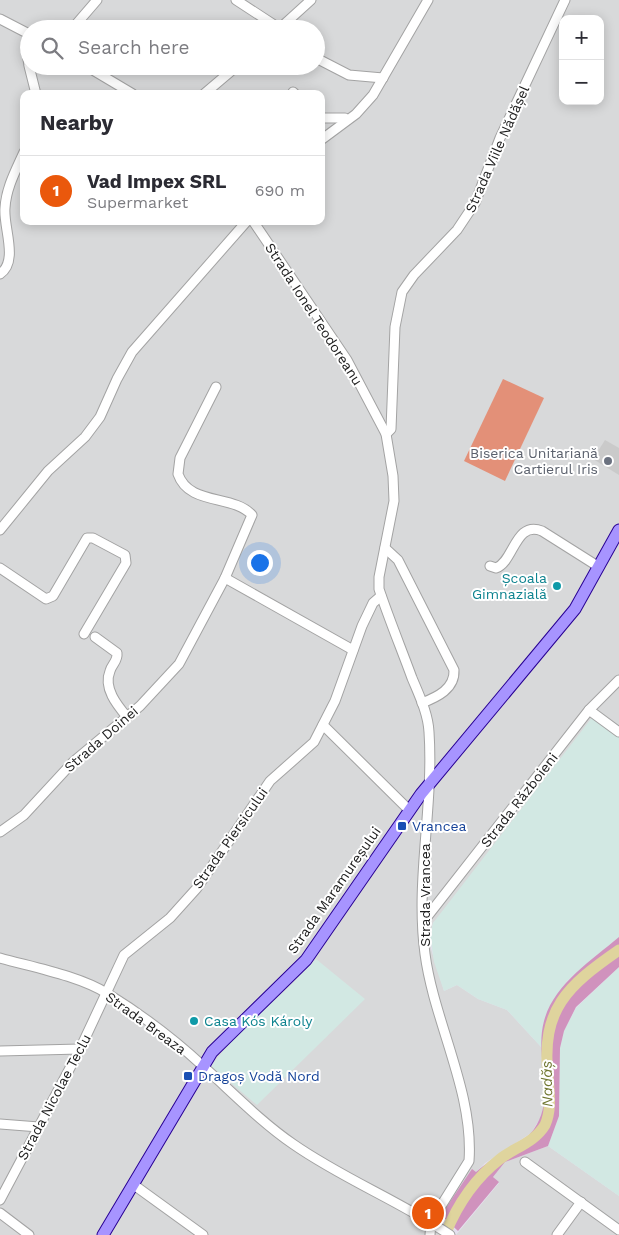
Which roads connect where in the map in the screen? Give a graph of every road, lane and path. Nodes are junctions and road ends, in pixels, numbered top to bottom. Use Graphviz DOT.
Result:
graph roads {
  1 [pos="97,0"];
  2 [pos="236,0"];
  3 [pos="311,0"];
  4 [pos="428,0"];
  5 [pos="565,0"];
  6 [pos="0,19"];
  7 [pos="80,20"];
  8 [pos="266,20"];
  9 [pos="289,20"];
  10 [pos="20,31"];
  11 [pos="325,62"];
  12 [pos="31,75"];
  13 [pos="101,75"];
  14 [pos="226,75"];
  15 [pos="383,78"];
  16 [pos="35,90"];
  17 [pos="126,90"];
  18 [pos="209,90"];
  19 [pos="325,118"];
  20 [pos="347,120"];
  21 [pos="325,137"];
  22 [pos="20,162"];
  23 [pos="243,225"];
  24 [pos="255,225"];
  25 [pos="0,274"];
  26 [pos="216,387"];
  27 [pos="386,434"];
  28 [pos="0,530"];
  29 [pos="619,530"];
  30 [pos="385,548"];
  31 [pos="490,566"];
  32 [pos="599,567"];
  33 [pos="0,568"];
  34 [pos="225,578"];
  35 [pos="381,596"];
  36 [pos="84,634"];
  37 [pos="95,637"];
  38 [pos="353,650"];
  39 [pos="619,680"];
  40 [pos="422,703"];
  41 [pos="589,710"];
  42 [pos="127,718"];
  43 [pos="323,725"];
  44 [pos="619,732"];
  45 [pos="428,788"];
  46 [pos="409,810"];
  47 [pos="0,832"];
  48 [pos="422,922"];
  49 [pos="0,958"];
  50 [pos="106,992"];
  51 [pos="80,1049"];
  52 [pos="0,1051"];
  53 [pos="203,1066"];
  54 [pos="0,1124"];
  55 [pos="39,1127"];
  56 [pos="525,1162"];
  57 [pos="134,1185"];
  58 [pos="0,1200"];
  59 [pos="581,1202"];
  60 [pos="0,1213"];
  61 [pos="434,1224"];
  62 [pos="619,1230"];
  63 [pos="30,1235"];
  64 [pos="103,1235"];
  65 [pos="203,1235"];
  66 [pos="430,1235"];
  67 [pos="450,1235"];
  68 [pos="557,1235"];
  1 -- 7 [label="street"];
  2 -- 8 [label="street"];
  3 -- 9 [label="street"];
  4 -- 15 [label="street"];
  5 -- 27 [label="street, Strada Viile Nădășel"];
  6 -- 10 [label="street"];
  11 -- 15 [label="street"];
  12 -- 16 [label="street"];
  13 -- 17 [label="street"];
  14 -- 18 [label="street"];
  15 -- 20 [label="street"];
  19 -- 20 [label="street"];
  20 -- 21 [label="street"];
  22 -- 25 [label="street"];
  23 -- 28 [label="street"];
  24 -- 27 [label="street, Strada Ionel Teodoreanu"];
  26 -- 34 [label="street, Strada Doinei"];
  27 -- 30 [label="street, Strada Viile Nădășel"];
  29 -- 32 [label="main road, Strada Maramureșului"];
  30 -- 35 [label="street, Strada Vrancea"];
  30 -- 40 [label="street"];
  31 -- 32 [label="street"];
  32 -- 45 [label="main road, Strada Maramureșului"];
  33 -- 36 [label="street"];
  34 -- 38 [label="street"];
  34 -- 42 [label="street, Strada Doinei"];
  35 -- 38 [label="street, Strada Piersicului"];
  35 -- 40 [label="street, Strada Vrancea"];
  37 -- 42 [label="street"];
  38 -- 43 [label="street, Strada Piersicului"];
  39 -- 41 [label="street, Strada Războieni"];
  40 -- 45 [label="street, Strada Vrancea"];
  41 -- 44 [label="street"];
  41 -- 48 [label="street, Strada Războieni"];
  42 -- 47 [label="street, Strada Doinei"];
  43 -- 46 [label="street"];
  43 -- 50 [label="street, Strada Piersicului"];
  45 -- 46 [label="main road, Strada Maramureșului"];
  45 -- 48 [label="street, Strada Vrancea"];
  46 -- 53 [label="main road, Strada Maramureșului"];
  48 -- 61 [label="street, Strada Vrancea"];
  49 -- 50 [label="street, Strada Breaza"];
  50 -- 51 [label="street, Strada Nicolae Teclu"];
  50 -- 53 [label="street, Strada Breaza"];
  51 -- 52 [label="street"];
  51 -- 55 [label="street, Strada Nicolae Teclu"];
  53 -- 57 [label="main road, Strada Maramureșului"];
  53 -- 61 [label="street, Strada Breaza"];
  54 -- 55 [label="street"];
  55 -- 58 [label="street, Strada Nicolae Teclu"];
  56 -- 59 [label="street"];
  57 -- 64 [label="main road, Strada Maramureșului"];
  57 -- 65 [label="street"];
  59 -- 62 [label="street"];
  59 -- 68 [label="street"];
  60 -- 63 [label="street"];
  61 -- 66 [label="street, Strada Vrancea"];
  61 -- 67 [label="street, Strada Breaza"];
}
